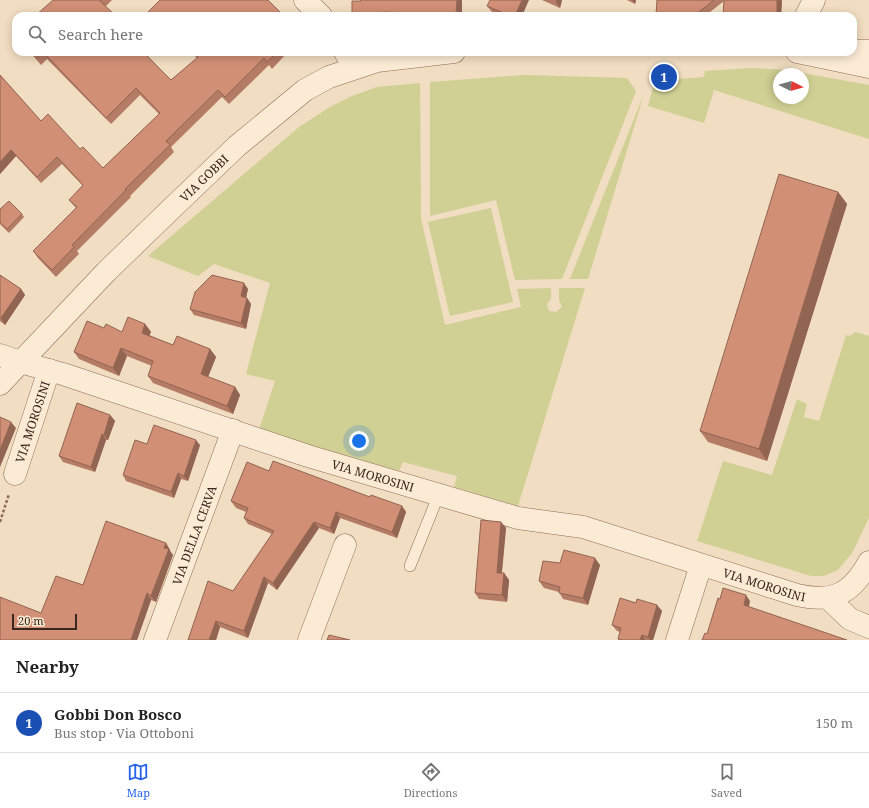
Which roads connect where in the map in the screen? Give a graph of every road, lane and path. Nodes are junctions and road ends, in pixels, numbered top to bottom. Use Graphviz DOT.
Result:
graph roads {
  1 [pos="305,0"];
  2 [pos="803,0"];
  3 [pos="814,0"];
  4 [pos="317,12"];
  5 [pos="800,12"];
  6 [pos="808,12"];
  7 [pos="857,51"];
  8 [pos="869,51"];
  9 [pos="419,56"];
  10 [pos="816,56"];
  11 [pos="349,60"];
  12 [pos="869,67"];
  13 [pos="0,355"];
  14 [pos="20,362"];
  15 [pos="49,370"];
  16 [pos="0,384"];
  17 [pos="233,430"];
  18 [pos="16,474"];
  19 [pos="439,494"];
  20 [pos="0,522"];
  21 [pos="345,545"];
  22 [pos="869,562"];
  23 [pos="701,564"];
  24 [pos="410,566"];
  25 [pos="835,596"];
  26 [pos="869,627"];
  27 [pos="155,640"];
  28 [pos="309,640"];
  29 [pos="677,640"];
  1 -- 4 [label="street"];
  2 -- 5 [label="street"];
  3 -- 6 [label="street"];
  7 -- 8 [label="street"];
  9 -- 11 [label="street, VIA GOBBI"];
  10 -- 12 [label="street"];
  11 -- 14 [label="street, VIA GOBBI"];
  13 -- 14 [label="street, VIA MOROSINI"];
  14 -- 15 [label="street, VIA MOROSINI"];
  14 -- 16 [label="street, VIA GOBBI"];
  15 -- 17 [label="street, VIA MOROSINI"];
  15 -- 18 [label="street, VIA MOROSINI"];
  17 -- 19 [label="street, VIA MOROSINI"];
  17 -- 27 [label="street, VIA DELLA CERVA"];
  18 -- 20 [label="path"];
  19 -- 23 [label="street, VIA MOROSINI"];
  19 -- 24 [label="lane"];
  21 -- 28 [label="street"];
  22 -- 25 [label="street"];
  23 -- 25 [label="street, VIA MOROSINI"];
  23 -- 29 [label="street"];
  25 -- 26 [label="street"];
}
